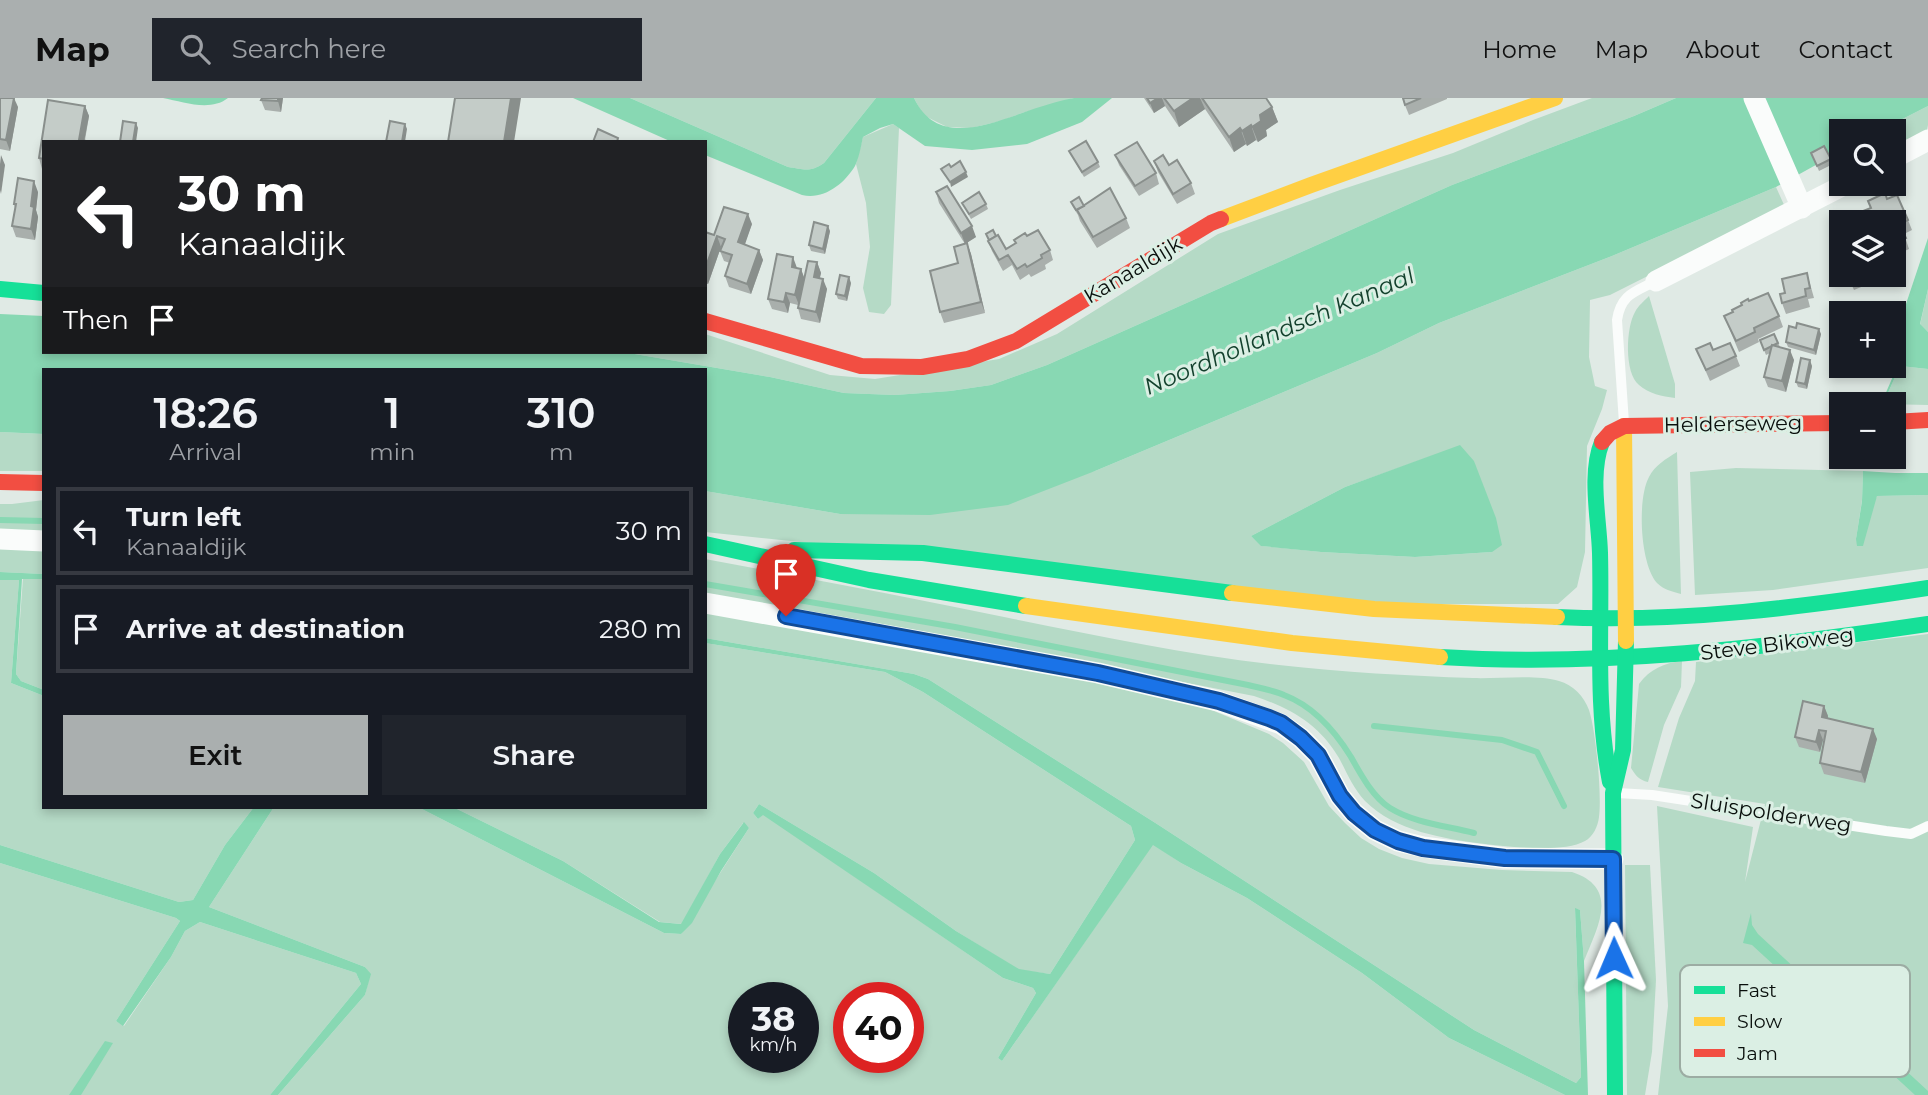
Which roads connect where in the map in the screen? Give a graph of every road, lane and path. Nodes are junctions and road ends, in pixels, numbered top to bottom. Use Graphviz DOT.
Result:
graph roads {
  1 [pos="1555,98"];
  2 [pos="1754,98"];
  3 [pos="1928,140"];
  4 [pos="1906,152"];
  5 [pos="1829,190"];
  6 [pos="1798,200"];
  7 [pos="1656,282"];
  8 [pos="0,289"];
  9 [pos="42,293"];
  10 [pos="707,322"];
  11 [pos="1928,420"];
  12 [pos="1906,421"];
  13 [pos="1829,423"];
  14 [pos="1624,426"];
  15 [pos="0,482"];
  16 [pos="42,483"];
  17 [pos="0,540"];
  18 [pos="42,541"];
  19 [pos="707,544"];
  20 [pos="730,548"];
  21 [pos="1928,588"];
  22 [pos="707,603"];
  23 [pos="1627,617"];
  24 [pos="1599,619"];
  25 [pos="1928,624"];
  26 [pos="1626,657"];
  27 [pos="1599,658"];
  28 [pos="1613,793"];
  29 [pos="1928,826"];
  30 [pos="1613,859"];
  31 [pos="1615,1095"];
  1 -- 10 [label="main road, Kanaaldijk"];
  2 -- 6 [label="street"];
  3 -- 4 [label="street"];
  5 -- 6 [label="street"];
  6 -- 7 [label="street"];
  7 -- 14 [label="lane"];
  8 -- 9 [label="main road"];
  11 -- 12 [label="main road"];
  13 -- 14 [label="main road, Helderseweg"];
  14 -- 23 [label="main road"];
  14 -- 24 [label="main road"];
  15 -- 16 [label="main road"];
  17 -- 18 [label="street"];
  19 -- 20 [label="main road"];
  20 -- 24 [label="main road"];
  20 -- 27 [label="main road"];
  21 -- 23 [label="main road, Steve Bikoweg"];
  22 -- 30 [label="street"];
  23 -- 24 [label="main road, Steve Bikoweg"];
  23 -- 26 [label="main road"];
  24 -- 27 [label="main road"];
  25 -- 26 [label="main road, Steve Bikoweg"];
  26 -- 27 [label="main road, Steve Bikoweg"];
  26 -- 28 [label="main road"];
  27 -- 28 [label="main road"];
  28 -- 29 [label="lane, Sluispolderweg"];
  28 -- 30 [label="main road"];
  30 -- 31 [label="main road"];
}
